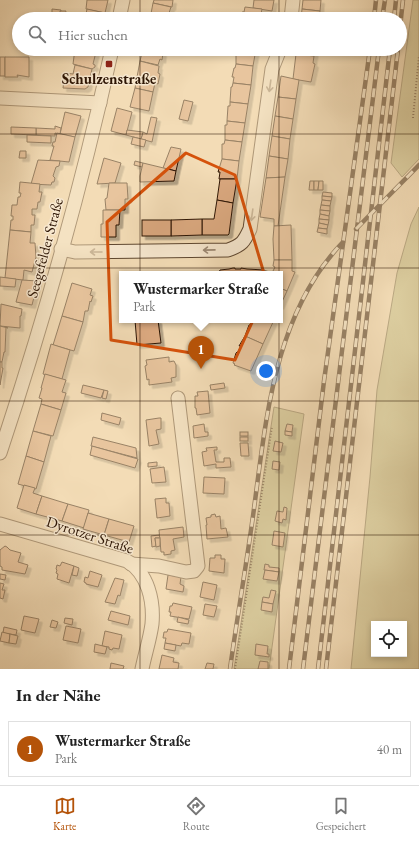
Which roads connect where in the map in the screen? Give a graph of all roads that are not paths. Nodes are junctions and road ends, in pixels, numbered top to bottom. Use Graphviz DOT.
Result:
graph roads {
  1 [pos="123,0"];
  2 [pos="293,0"];
  3 [pos="120,12"];
  4 [pos="292,12"];
  5 [pos="110,56"];
  6 [pos="277,56"];
  7 [pos="0,98"];
  8 [pos="100,103"];
  9 [pos="62,249"];
  10 [pos="178,398"];
  11 [pos="0,453"];
  12 [pos="0,524"];
  13 [pos="131,564"];
  14 [pos="142,669"];
  1 -- 3 [label="street"];
  2 -- 4 [label="street"];
  5 -- 8 [label="street, Seegefelder Straße"];
  6 -- 9 [label="street, one-way"];
  7 -- 8 [label="street"];
  8 -- 9 [label="street, Seegefelder Straße"];
  9 -- 11 [label="street, Seegefelder Straße"];
  10 -- 13 [label="street"];
  12 -- 13 [label="street, Dyrotzer Straße"];
  13 -- 14 [label="street, Dyrotzer Straße"];
}
